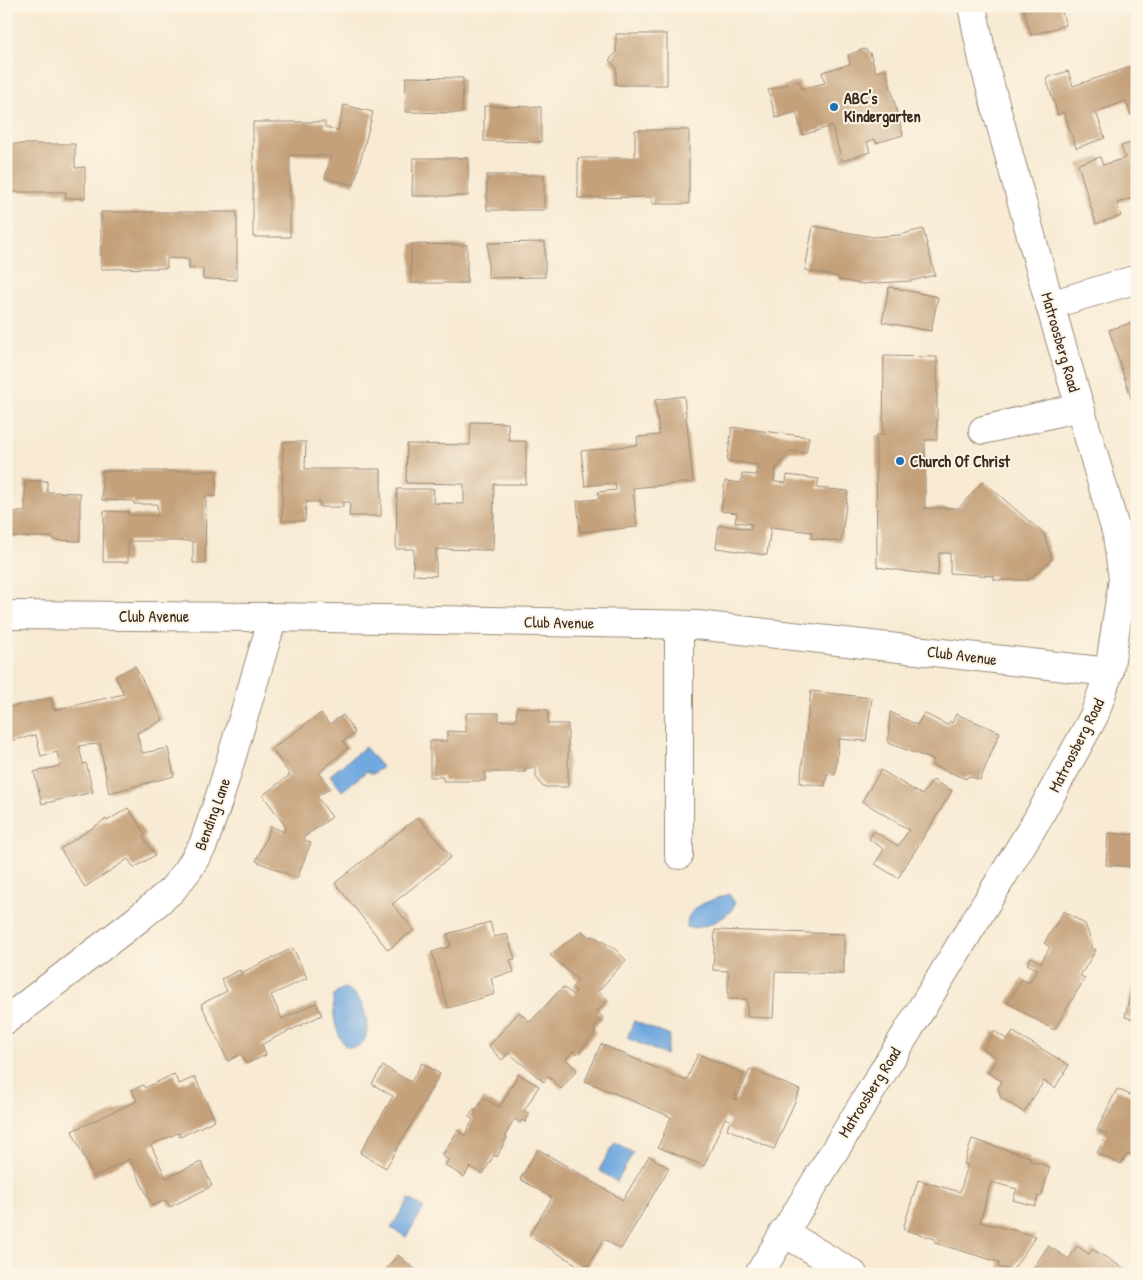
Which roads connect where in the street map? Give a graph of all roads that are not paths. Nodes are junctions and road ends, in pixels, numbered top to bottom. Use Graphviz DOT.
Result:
graph roads {
  1 [pos="972,6"];
  2 [pos="1137,279"];
  3 [pos="1050,305"];
  4 [pos="1080,407"];
  5 [pos="983,430"];
  6 [pos="6,615"];
  7 [pos="273,617"];
  8 [pos="679,625"];
  9 [pos="1110,672"];
  10 [pos="679,855"];
  11 [pos="6,1020"];
  12 [pos="783,1232"];
  13 [pos="759,1274"];
  14 [pos="853,1274"];
  1 -- 3 [label="street, Matroosberg Road"];
  2 -- 3 [label="street"];
  3 -- 4 [label="street, Matroosberg Road"];
  4 -- 5 [label="street"];
  4 -- 9 [label="street, Matroosberg Road"];
  6 -- 7 [label="street, Club Avenue"];
  7 -- 8 [label="street, Club Avenue"];
  7 -- 11 [label="street, Bending Lane"];
  8 -- 9 [label="street, Club Avenue"];
  8 -- 10 [label="street"];
  9 -- 12 [label="street, Matroosberg Road"];
  12 -- 13 [label="street, Matroosberg Road"];
  12 -- 14 [label="street"];
}
